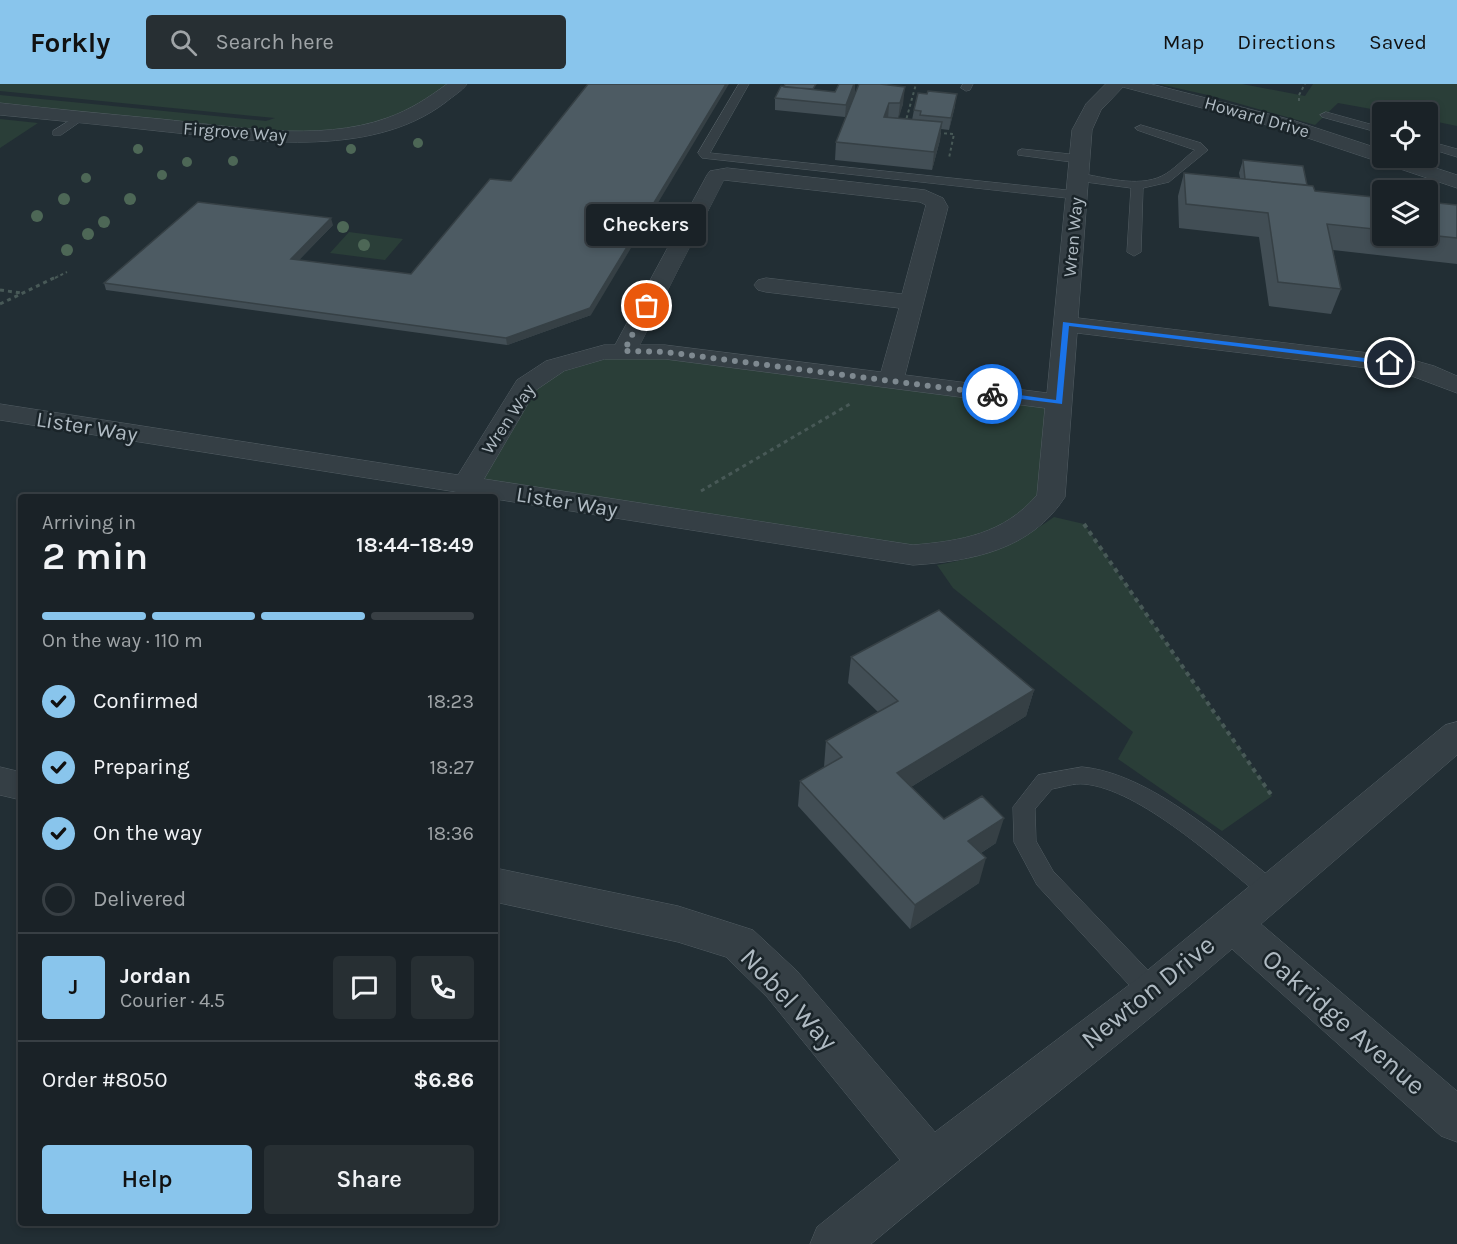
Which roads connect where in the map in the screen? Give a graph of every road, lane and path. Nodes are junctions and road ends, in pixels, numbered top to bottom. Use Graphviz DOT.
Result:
graph roads {
  1 [pos="458,84"];
  2 [pos="744,84"];
  3 [pos="916,84"];
  4 [pos="1116,84"];
  5 [pos="1130,84"];
  6 [pos="0,109"];
  7 [pos="1326,115"];
  8 [pos="80,117"];
  9 [pos="1141,128"];
  10 [pos="1372,128"];
  11 [pos="904,129"];
  12 [pos="934,132"];
  13 [pos="57,133"];
  14 [pos="1372,133"];
  15 [pos="1350,145"];
  16 [pos="1438,147"];
  17 [pos="1022,153"];
  18 [pos="1372,153"];
  19 [pos="1457,153"];
  20 [pos="947,166"];
  21 [pos="1417,168"];
  22 [pos="1078,177"];
  23 [pos="1457,182"];
  24 [pos="1137,183"];
  25 [pos="1134,252"];
  26 [pos="67,272"];
  27 [pos="766,285"];
  28 [pos="0,290"];
  29 [pos="22,293"];
  30 [pos="911,302"];
  31 [pos="0,304"];
  32 [pos="1066,324"];
  33 [pos="624,351"];
  34 [pos="891,381"];
  35 [pos="1457,385"];
  36 [pos="1059,402"];
  37 [pos="0,412"];
  38 [pos="466,485"];
  39 [pos="659,515"];
  40 [pos="1084,525"];
  41 [pos="991,542"];
  42 [pos="1457,735"];
  43 [pos="0,781"];
  44 [pos="18,785"];
  45 [pos="1272,796"];
  46 [pos="498,886"];
  47 [pos="1271,891"];
  48 [pos="1232,924"];
  49 [pos="1152,992"];
  50 [pos="1457,1120"];
  51 [pos="932,1163"];
  52 [pos="834,1244"];
  1 -- 8 [label="street, Firgrove Way"];
  2 -- 22 [label="lane"];
  3 -- 11 [label="path"];
  4 -- 22 [label="street, Wren Way"];
  5 -- 15 [label="street, Howard Drive"];
  6 -- 8 [label="street, Firgrove Way"];
  7 -- 10 [label="lane"];
  8 -- 13 [label="lane"];
  9 -- 24 [label="lane"];
  12 -- 20 [label="path"];
  14 -- 15 [label="lane"];
  15 -- 18 [label="street, Howard Drive"];
  16 -- 19 [label="lane"];
  17 -- 22 [label="lane"];
  21 -- 23 [label="street, Howard Drive"];
  22 -- 24 [label="lane"];
  22 -- 32 [label="street, Wren Way"];
  24 -- 25 [label="lane"];
  26 -- 29 [label="path"];
  27 -- 30 [label="street"];
  28 -- 29 [label="path"];
  29 -- 31 [label="path"];
  30 -- 33 [label="street"];
  30 -- 34 [label="street"];
  32 -- 35 [label="street"];
  32 -- 36 [label="street, Wren Way"];
  33 -- 34 [label="street, Wren Way"];
  33 -- 38 [label="street, Wren Way"];
  34 -- 36 [label="street, Wren Way"];
  34 -- 39 [label="path"];
  36 -- 41 [label="street, Wren Way"];
  37 -- 38 [label="street, Lister Way"];
  38 -- 39 [label="street, Lister Way"];
  39 -- 41 [label="street, Lister Way"];
  40 -- 45 [label="path"];
  42 -- 47 [label="street, Newton Drive"];
  43 -- 44 [label="street"];
  46 -- 51 [label="street, Nobel Way"];
  47 -- 48 [label="street, Newton Drive"];
  47 -- 49 [label="lane"];
  48 -- 49 [label="street, Newton Drive"];
  48 -- 50 [label="street, Oakridge Avenue"];
  49 -- 51 [label="street, Newton Drive"];
  51 -- 52 [label="street, Newton Drive"];
}
